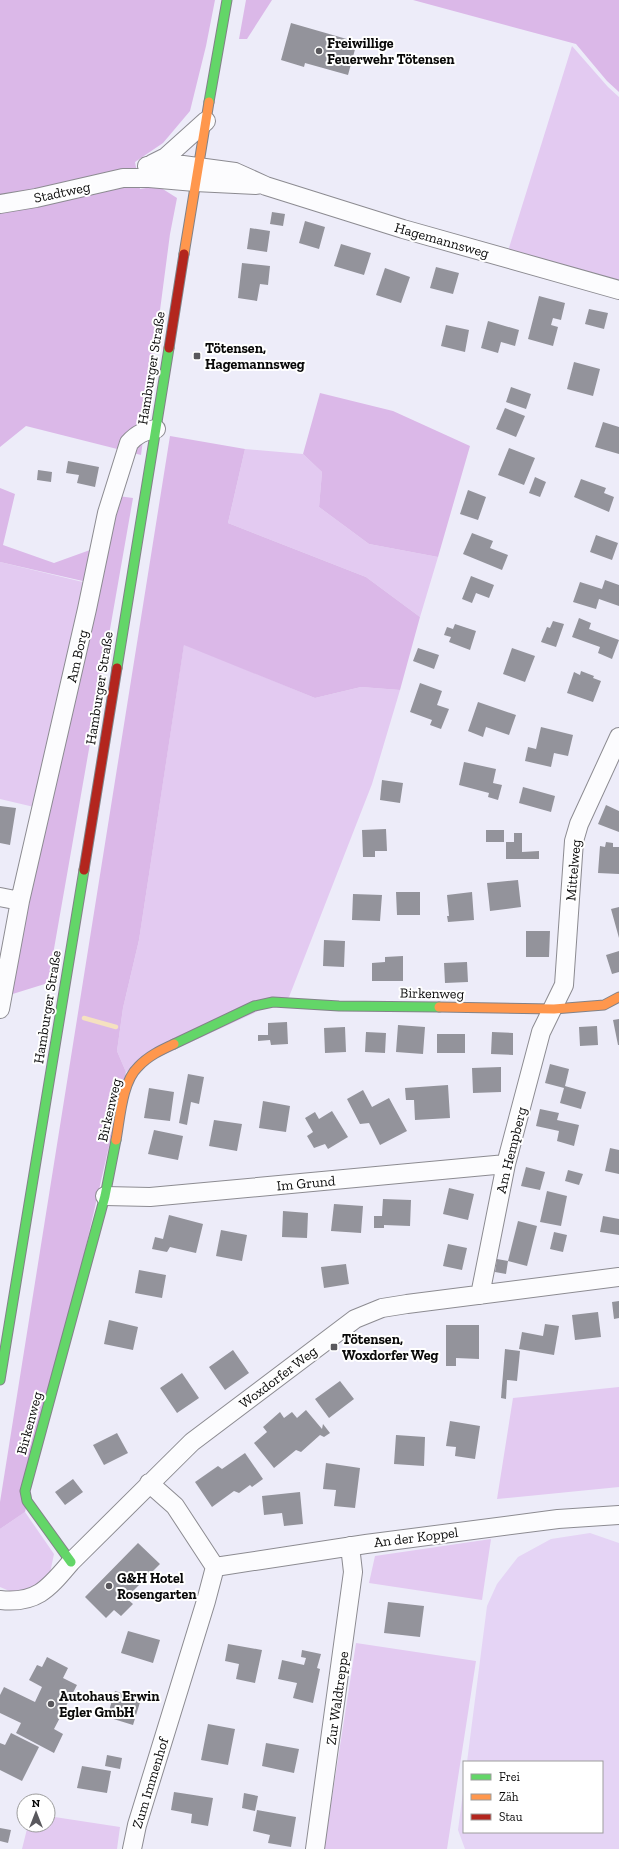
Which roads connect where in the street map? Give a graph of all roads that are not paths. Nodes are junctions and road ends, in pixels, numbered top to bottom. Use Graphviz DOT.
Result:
graph roads {
  1 [pos="227,0"];
  2 [pos="206,121"];
  3 [pos="147,166"];
  4 [pos="196,174"];
  5 [pos="123,178"];
  6 [pos="0,204"];
  7 [pos="619,290"];
  8 [pos="156,428"];
  9 [pos="619,737"];
  10 [pos="0,897"];
  11 [pos="20,901"];
  12 [pos="619,997"];
  13 [pos="0,1008"];
  14 [pos="554,1009"];
  15 [pos="506,1164"];
  16 [pos="105,1196"];
  17 [pos="619,1277"];
  18 [pos="480,1295"];
  19 [pos="0,1380"];
  20 [pos="149,1483"];
  21 [pos="619,1515"];
  22 [pos="350,1546"];
  23 [pos="71,1562"];
  24 [pos="215,1567"];
  25 [pos="0,1600"];
  26 [pos="132,1849"];
  27 [pos="315,1849"];
  1 -- 2 [label="main road, Hamburger Straße"];
  2 -- 3 [label="street, Stadtweg"];
  2 -- 4 [label="main road, Hamburger Straße"];
  3 -- 4 [label="street, Stadtweg"];
  3 -- 5 [label="street, Stadtweg"];
  4 -- 5 [label="street, Stadtweg"];
  4 -- 7 [label="street, Hagemannsweg"];
  4 -- 8 [label="main road, Hamburger Straße"];
  5 -- 6 [label="street, Stadtweg"];
  8 -- 11 [label="street, Am Borg"];
  8 -- 19 [label="main road, Hamburger Straße"];
  9 -- 14 [label="street, Mittelweg"];
  10 -- 11 [label="street"];
  11 -- 13 [label="street, Am Borg"];
  12 -- 14 [label="main road, Birkenweg"];
  14 -- 15 [label="street, Am Hempberg"];
  14 -- 16 [label="main road, Birkenweg"];
  15 -- 16 [label="street, Im Grund"];
  15 -- 18 [label="street, Am Hempberg"];
  16 -- 23 [label="main road, Birkenweg"];
  17 -- 18 [label="street, Woxdorfer Weg"];
  18 -- 20 [label="street, Woxdorfer Weg"];
  20 -- 23 [label="street, Woxdorfer Weg"];
  20 -- 24 [label="street"];
  21 -- 22 [label="street, An der Koppel"];
  22 -- 24 [label="street, An der Koppel"];
  22 -- 27 [label="street, Zur Waldtreppe"];
  23 -- 25 [label="street, Woxdorfer Weg"];
  24 -- 26 [label="street, Zum Immenhof"];
}
